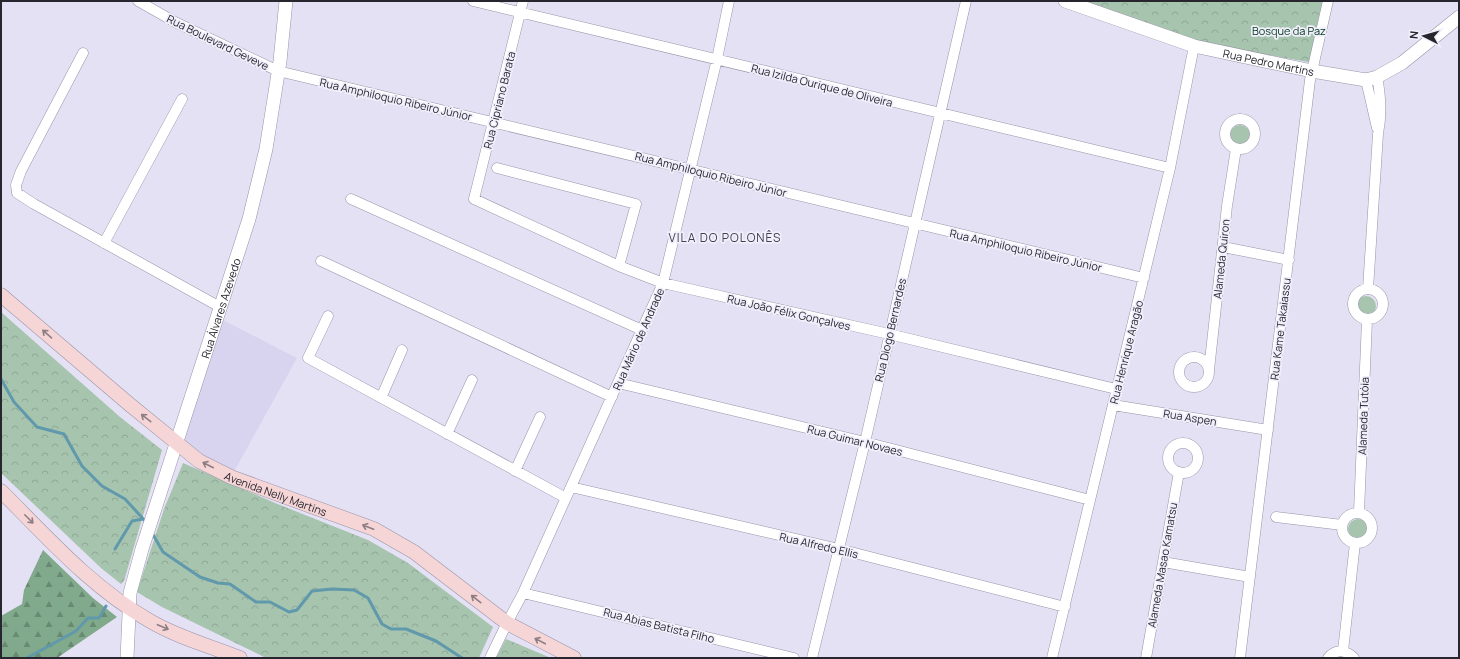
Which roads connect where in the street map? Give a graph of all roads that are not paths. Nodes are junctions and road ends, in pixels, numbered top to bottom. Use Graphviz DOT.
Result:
graph roads {
  1 [pos="138,1"];
  2 [pos="286,1"];
  3 [pos="473,1"];
  4 [pos="523,1"];
  5 [pos="729,1"];
  6 [pos="966,1"];
  7 [pos="1065,1"];
  8 [pos="1328,1"];
  9 [pos="521,12"];
  10 [pos="1459,17"];
  11 [pos="1194,46"];
  12 [pos="83,53"];
  13 [pos="717,59"];
  14 [pos="1312,70"];
  15 [pos="278,71"];
  16 [pos="1372,79"];
  17 [pos="182,99"];
  18 [pos="941,114"];
  19 [pos="493,122"];
  20 [pos="1236,149"];
  21 [pos="497,168"];
  22 [pos="1170,168"];
  23 [pos="690,169"];
  24 [pos="351,199"];
  25 [pos="474,199"];
  26 [pos="914,224"];
  27 [pos="104,243"];
  28 [pos="1223,247"];
  29 [pos="1289,260"];
  30 [pos="321,261"];
  31 [pos="619,266"];
  32 [pos="1144,278"];
  33 [pos="663,283"];
  34 [pos="1368,289"];
  35 [pos="1,295"];
  36 [pos="220,307"];
  37 [pos="328,316"];
  38 [pos="1367,320"];
  39 [pos="642,330"];
  40 [pos="889,334"];
  41 [pos="402,350"];
  42 [pos="1209,370"];
  43 [pos="472,380"];
  44 [pos="618,383"];
  45 [pos="1116,389"];
  46 [pos="612,397"];
  47 [pos="381,398"];
  48 [pos="1112,405"];
  49 [pos="540,416"];
  50 [pos="1268,430"];
  51 [pos="447,434"];
  52 [pos="865,442"];
  53 [pos="175,443"];
  54 [pos="515,471"];
  55 [pos="1179,472"];
  56 [pos="571,487"];
  57 [pos="1,492"];
  58 [pos="566,498"];
  59 [pos="1090,500"];
  60 [pos="1360,512"];
  61 [pos="1276,517"];
  62 [pos="1342,525"];
  63 [pos="1355,543"];
  64 [pos="839,550"];
  65 [pos="1163,562"];
  66 [pos="1250,578"];
  67 [pos="523,593"];
  68 [pos="1065,607"];
  69 [pos="129,609"];
  70 [pos="507,623"];
  71 [pos="1343,651"];
  72 [pos="492,654"];
  73 [pos="127,658"];
  74 [pos="240,658"];
  75 [pos="574,658"];
  76 [pos="794,658"];
  77 [pos="812,658"];
  78 [pos="1052,658"];
  79 [pos="1146,658"];
  80 [pos="1240,658"];
  81 [pos="1328,658"];
  82 [pos="1354,658"];
  1 -- 15 [label="street, Rua Boulevard Geveve"];
  2 -- 15 [label="street, Rua Álvares Azevedo"];
  3 -- 9 [label="street, Rua Izilda Ourique de Oliveira"];
  4 -- 9 [label="street, Rua Cipriano Barata"];
  5 -- 13 [label="street, Rua Mário de Andrade"];
  6 -- 18 [label="street, Rua Diogo Bernardes"];
  7 -- 11 [label="street, Rua Pedro Martins"];
  8 -- 14 [label="street, Rua Kame Takaiassu"];
  9 -- 13 [label="street, Rua Izilda Ourique de Oliveira"];
  9 -- 19 [label="street, Rua Cipriano Barata"];
  10 -- 16 [label="street"];
  11 -- 14 [label="street, Rua Pedro Martins"];
  11 -- 22 [label="street, Rua Henrique Aragão"];
  12 -- 27 [label="street"];
  13 -- 18 [label="street, Rua Izilda Ourique de Oliveira"];
  13 -- 23 [label="street, Rua Mário de Andrade"];
  14 -- 16 [label="street, Rua Pedro Martins"];
  14 -- 29 [label="street, Rua Kame Takaiassu"];
  15 -- 19 [label="street, Rua Amphiloquio Ribeiro Júnior"];
  15 -- 36 [label="street, Rua Álvares Azevedo"];
  16 -- 34 [label="street"];
  17 -- 27 [label="street"];
  18 -- 22 [label="street, Rua Izilda Ourique de Oliveira"];
  18 -- 26 [label="street, Rua Diogo Bernardes"];
  19 -- 23 [label="street, Rua Amphiloquio Ribeiro Júnior"];
  19 -- 25 [label="street, Rua Cipriano Barata"];
  20 -- 28 [label="street, Alameda Quiron"];
  21 -- 31 [label="street"];
  22 -- 32 [label="street, Rua Henrique Aragão"];
  23 -- 26 [label="street, Rua Amphiloquio Ribeiro Júnior"];
  23 -- 33 [label="street, Rua Mário de Andrade"];
  24 -- 39 [label="street"];
  25 -- 31 [label="street, Rua João Félix Gonçalves"];
  26 -- 32 [label="street, Rua Amphiloquio Ribeiro Júnior"];
  26 -- 40 [label="street, Rua Diogo Bernardes"];
  27 -- 36 [label="street"];
  28 -- 29 [label="street"];
  28 -- 42 [label="street, Alameda Quiron"];
  29 -- 50 [label="street, Rua Kame Takaiassu"];
  30 -- 46 [label="street"];
  31 -- 33 [label="street, Rua João Félix Gonçalves"];
  32 -- 45 [label="street, Rua Henrique Aragão"];
  33 -- 39 [label="street, Rua Mário de Andrade"];
  33 -- 40 [label="street, Rua João Félix Gonçalves"];
  34 -- 38 [label="street"];
  34 -- 38 [label="street"];
  53 -- 35 [label="main road, Avenida Nelly Martins, one-way"];
  36 -- 53 [label="street, Rua Álvares Azevedo"];
  37 -- 47 [label="street"];
  38 -- 60 [label="street, Alameda Tutóia"];
  39 -- 44 [label="street, Rua Mário de Andrade"];
  40 -- 45 [label="street, Rua João Félix Gonçalves"];
  40 -- 52 [label="street, Rua Diogo Bernardes"];
  41 -- 47 [label="street"];
  43 -- 51 [label="street"];
  44 -- 46 [label="street, Rua Mário de Andrade"];
  44 -- 52 [label="street, Rua Guimar Novaes"];
  45 -- 48 [label="street, Rua Henrique Aragão"];
  46 -- 56 [label="street, Rua Mário de Andrade"];
  47 -- 51 [label="street"];
  48 -- 50 [label="street, Rua Aspen"];
  48 -- 59 [label="street, Rua Henrique Aragão"];
  49 -- 54 [label="street"];
  50 -- 66 [label="street, Rua Kame Takaiassu"];
  51 -- 54 [label="street"];
  52 -- 59 [label="street, Rua Guimar Novaes"];
  52 -- 64 [label="street, Rua Diogo Bernardes"];
  53 -- 69 [label="street, Rua Álvares Azevedo"];
  70 -- 53 [label="main road, Avenida Nelly Martins, one-way"];
  54 -- 58 [label="street"];
  55 -- 65 [label="street, Alameda Masao Kamatsu"];
  56 -- 58 [label="street, Rua Mário de Andrade"];
  56 -- 64 [label="street, Rua Alfredo Ellis"];
  57 -- 69 [label="main road, one-way"];
  58 -- 67 [label="street, Rua Mário de Andrade"];
  59 -- 68 [label="street, Rua Henrique Aragão"];
  60 -- 62 [label="street"];
  60 -- 63 [label="street"];
  61 -- 62 [label="street"];
  62 -- 63 [label="street"];
  63 -- 71 [label="street"];
  64 -- 68 [label="street, Rua Alfredo Ellis"];
  64 -- 77 [label="street, Rua Diogo Bernardes"];
  65 -- 66 [label="street"];
  65 -- 79 [label="street, Alameda Masao Kamatsu"];
  66 -- 80 [label="street, Rua Kame Takaiassu"];
  67 -- 70 [label="street, Rua Mário de Andrade"];
  67 -- 76 [label="street, Rua Abias Batista Filho"];
  68 -- 78 [label="street, Rua Henrique Aragão"];
  69 -- 73 [label="street, Rua Álvares Azevedo"];
  69 -- 74 [label="main road, one-way"];
  70 -- 72 [label="street, Rua Mário de Andrade"];
  75 -- 70 [label="main road, Avenida Nelly Martins, one-way"];
  71 -- 81 [label="street"];
  71 -- 82 [label="street"];
}
